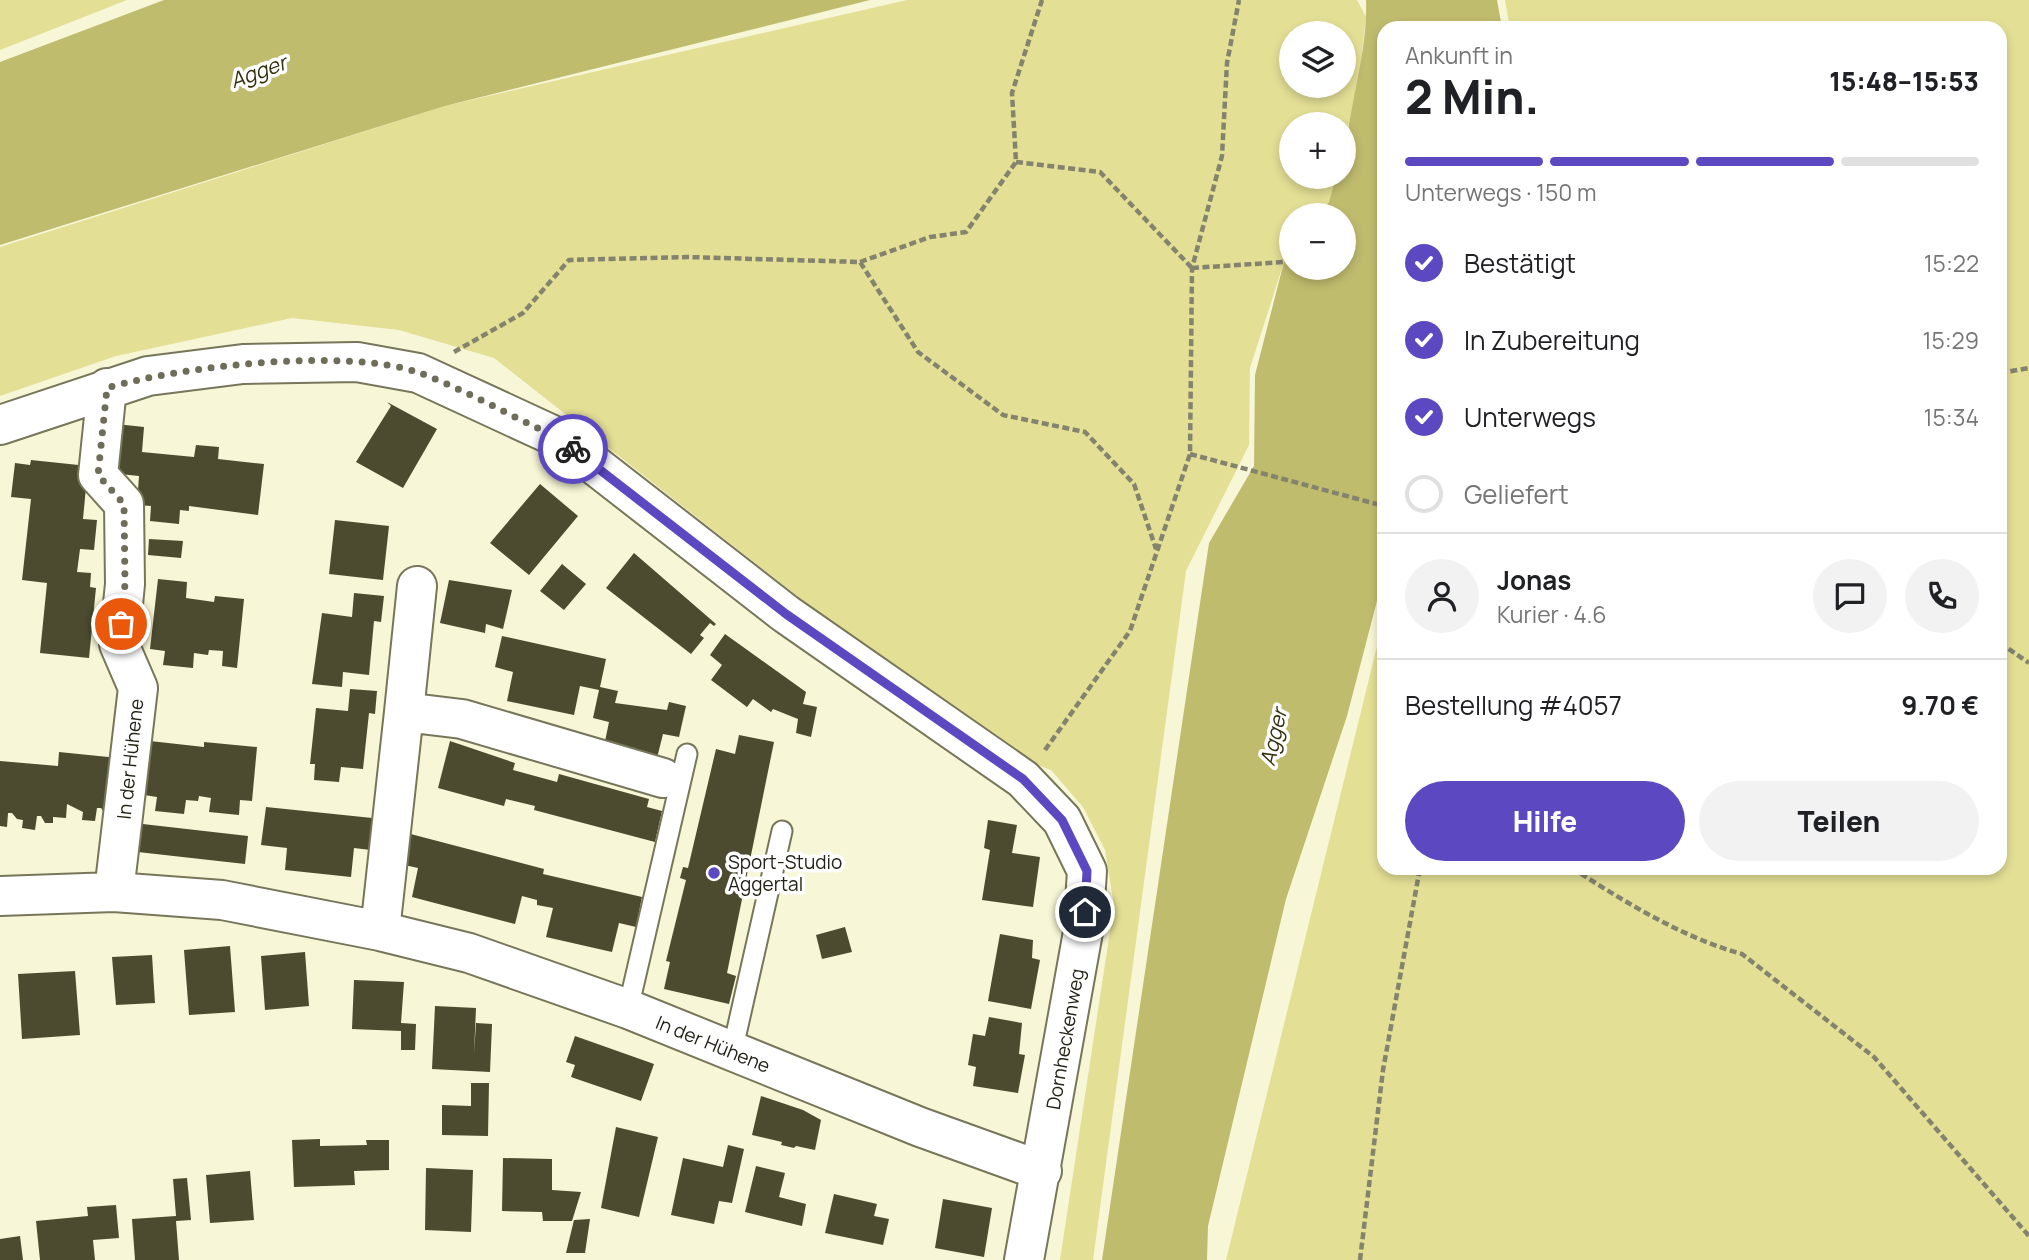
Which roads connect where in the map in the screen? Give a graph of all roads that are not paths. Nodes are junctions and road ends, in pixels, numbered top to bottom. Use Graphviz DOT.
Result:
graph roads {
  1 [pos="107,388"];
  2 [pos="0,425"];
  3 [pos="417,586"];
  4 [pos="404,712"];
  5 [pos="675,766"];
  6 [pos="782,831"];
  7 [pos="114,892"];
  8 [pos="0,896"];
  9 [pos="380,931"];
  10 [pos="628,1009"];
  11 [pos="732,1052"];
  12 [pos="1042,1171"];
  13 [pos="1024,1260"];
  1 -- 2 [label="street, Dornheckenweg"];
  1 -- 7 [label="street, In der Hühene"];
  1 -- 12 [label="street, Dornheckenweg"];
  3 -- 4 [label="street"];
  4 -- 5 [label="street"];
  4 -- 9 [label="street"];
  5 -- 10 [label="lane"];
  6 -- 11 [label="lane"];
  7 -- 8 [label="street, In der Hühene"];
  7 -- 9 [label="street, In der Hühene"];
  9 -- 10 [label="street, In der Hühene"];
  10 -- 11 [label="street, In der Hühene"];
  11 -- 12 [label="street, In der Hühene"];
  12 -- 13 [label="street, Dornheckenweg"];
}
